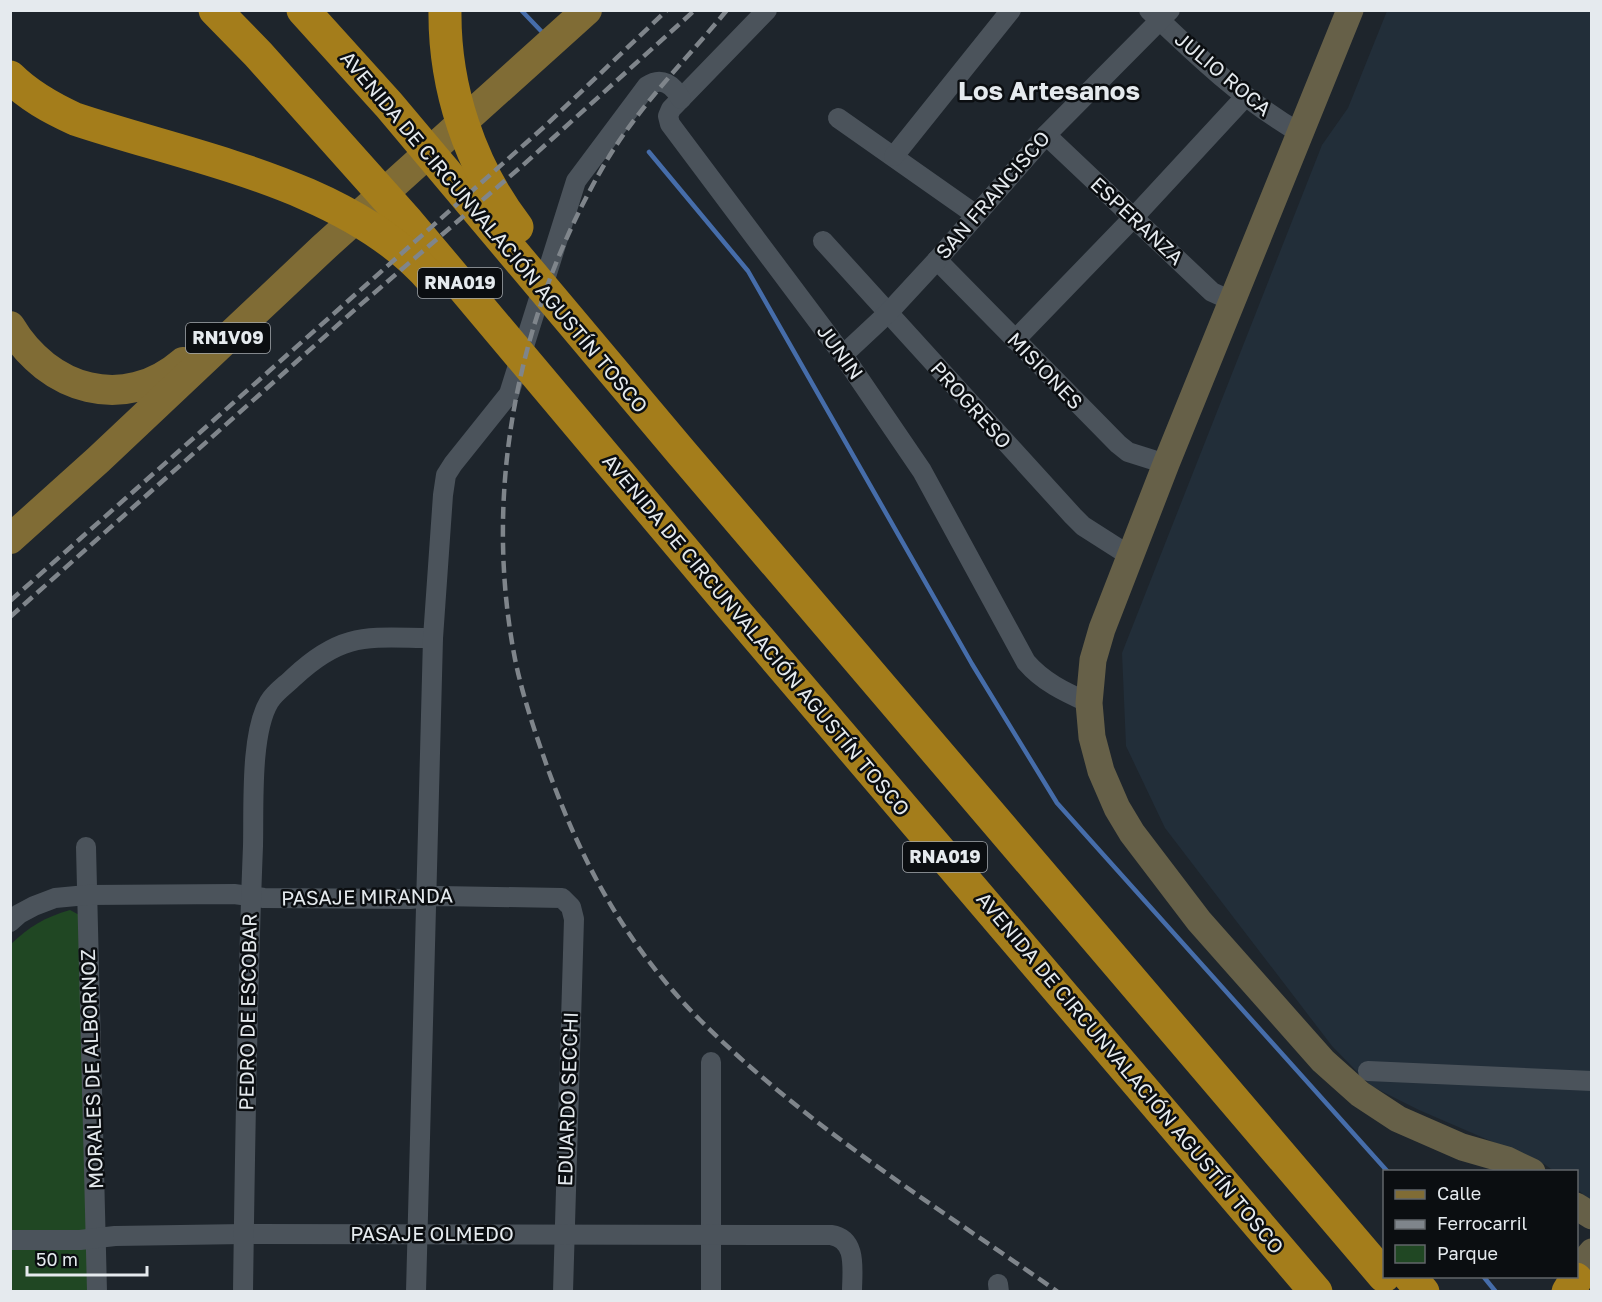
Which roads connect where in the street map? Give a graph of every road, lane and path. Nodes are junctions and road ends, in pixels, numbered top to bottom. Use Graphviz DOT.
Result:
graph roads {
  1 [pos="215,10"];
  2 [pos="303,10"];
  3 [pos="445,10"];
  4 [pos="568,10"];
  5 [pos="587,10"];
  6 [pos="767,10"];
  7 [pos="1011,10"];
  8 [pos="1350,10"];
  9 [pos="1160,14"];
  10 [pos="10,77"];
  11 [pos="1245,97"];
  12 [pos="681,99"];
  13 [pos="477,107"];
  14 [pos="838,118"];
  15 [pos="1300,133"];
  16 [pos="1046,135"];
  17 [pos="445,137"];
  18 [pos="894,156"];
  19 [pos="976,215"];
  20 [pos="1134,217"];
  21 [pos="823,241"];
  22 [pos="937,260"];
  23 [pos="1232,301"];
  24 [pos="888,313"];
  25 [pos="582,320"];
  26 [pos="10,326"];
  27 [pos="1015,340"];
  28 [pos="843,355"];
  29 [pos="569,427"];
  30 [pos="1166,464"];
  31 [pos="10,539"];
  32 [pos="1130,556"];
  33 [pos="433,638"];
  34 [pos="1089,703"];
  35 [pos="1010,837"];
  36 [pos="86,847"];
  37 [pos="87,895"];
  38 [pos="251,896"];
  39 [pos="426,897"];
  40 [pos="572,907"];
  41 [pos="10,922"];
  42 [pos="711,1062"];
  43 [pos="1368,1071"];
  44 [pos="1592,1081"];
  45 [pos="1528,1170"];
  46 [pos="1578,1207"];
  47 [pos="1592,1216"];
  48 [pos="244,1234"];
  49 [pos="417,1234"];
  50 [pos="564,1235"];
  51 [pos="712,1236"];
  52 [pos="97,1238"];
  53 [pos="10,1240"];
  54 [pos="1383,1247"];
  55 [pos="1383,1274"];
  56 [pos="1387,1278"];
  57 [pos="1411,1278"];
  58 [pos="97,1292"];
  59 [pos="243,1292"];
  60 [pos="416,1292"];
  61 [pos="563,1292"];
  62 [pos="711,1292"];
  63 [pos="852,1292"];
  64 [pos="1316,1292"];
  65 [pos="1398,1292"];
  66 [pos="1423,1292"];
  1 -- 29 [label="highway, RNA019"];
  2 -- 25 [label="highway, AVENIDA DE CIRCUNVALACIÓN AGUSTÍN TOSCO / RNA019"];
  3 -- 25 [label="highway"];
  4 -- 13 [label="main road"];
  5 -- 13 [label="main road, RN1V09"];
  6 -- 12 [label="street, JUNIN"];
  7 -- 18 [label="street"];
  8 -- 15 [label="main road"];
  9 -- 11 [label="street, JULIO ROCA"];
  9 -- 16 [label="street, SAN FRANCISCO"];
  10 -- 29 [label="highway"];
  11 -- 15 [label="street, JULIO ROCA"];
  11 -- 20 [label="street"];
  12 -- 28 [label="street, JUNIN"];
  12 -- 33 [label="street"];
  13 -- 17 [label="main road, RN1V09"];
  14 -- 18 [label="street"];
  15 -- 23 [label="main road"];
  16 -- 19 [label="street, SAN FRANCISCO"];
  16 -- 20 [label="street, ESPERANZA"];
  17 -- 26 [label="main road"];
  17 -- 31 [label="main road, RN1V09"];
  18 -- 19 [label="street"];
  19 -- 22 [label="street, SAN FRANCISCO"];
  20 -- 23 [label="street, ESPERANZA"];
  20 -- 27 [label="street"];
  21 -- 24 [label="street, PROGRESO"];
  22 -- 24 [label="street, SAN FRANCISCO"];
  22 -- 27 [label="street, MISIONES"];
  23 -- 30 [label="main road"];
  24 -- 28 [label="street, SAN FRANCISCO"];
  24 -- 32 [label="street, PROGRESO"];
  25 -- 35 [label="highway, AVENIDA DE CIRCUNVALACIÓN AGUSTÍN TOSCO / RNA019"];
  27 -- 30 [label="street, MISIONES"];
  28 -- 34 [label="street, JUNIN"];
  29 -- 64 [label="highway, AVENIDA DE CIRCUNVALACIÓN AGUSTÍN TOSCO"];
  30 -- 32 [label="main road"];
  32 -- 34 [label="main road"];
  33 -- 38 [label="street, PEDRO DE ESCOBAR"];
  33 -- 39 [label="street"];
  34 -- 45 [label="main road"];
  35 -- 54 [label="highway"];
  35 -- 55 [label="highway, AVENIDA DE CIRCUNVALACIÓN AGUSTÍN TOSCO / RNA019"];
  36 -- 37 [label="street, MORALES DE ALBORNOZ"];
  37 -- 38 [label="street, PASAJE MIRANDA"];
  37 -- 41 [label="street, PASAJE MIRANDA"];
  37 -- 52 [label="street, MORALES DE ALBORNOZ"];
  38 -- 39 [label="street, PASAJE MIRANDA"];
  38 -- 48 [label="street, PEDRO DE ESCOBAR"];
  39 -- 40 [label="street, PASAJE MIRANDA"];
  39 -- 49 [label="street"];
  40 -- 50 [label="street, EDUARDO SECCHI"];
  42 -- 51 [label="street"];
  43 -- 44 [label="street"];
  46 -- 47 [label="main road"];
  48 -- 49 [label="street, PASAJE OLMEDO"];
  48 -- 52 [label="street, PASAJE OLMEDO"];
  48 -- 59 [label="street, PEDRO DE ESCOBAR"];
  49 -- 50 [label="street, PASAJE OLMEDO"];
  49 -- 60 [label="street"];
  50 -- 51 [label="street, PASAJE OLMEDO"];
  50 -- 61 [label="street, EDUARDO SECCHI"];
  51 -- 62 [label="street"];
  51 -- 63 [label="street, PASAJE OLMEDO"];
  52 -- 53 [label="street, PASAJE OLMEDO"];
  52 -- 58 [label="street, MORALES DE ALBORNOZ"];
  56 -- 65 [label="highway, AVENIDA DE CIRCUNVALACIÓN AGUSTÍN TOSCO / RNA019"];
  57 -- 66 [label="highway"];
}
